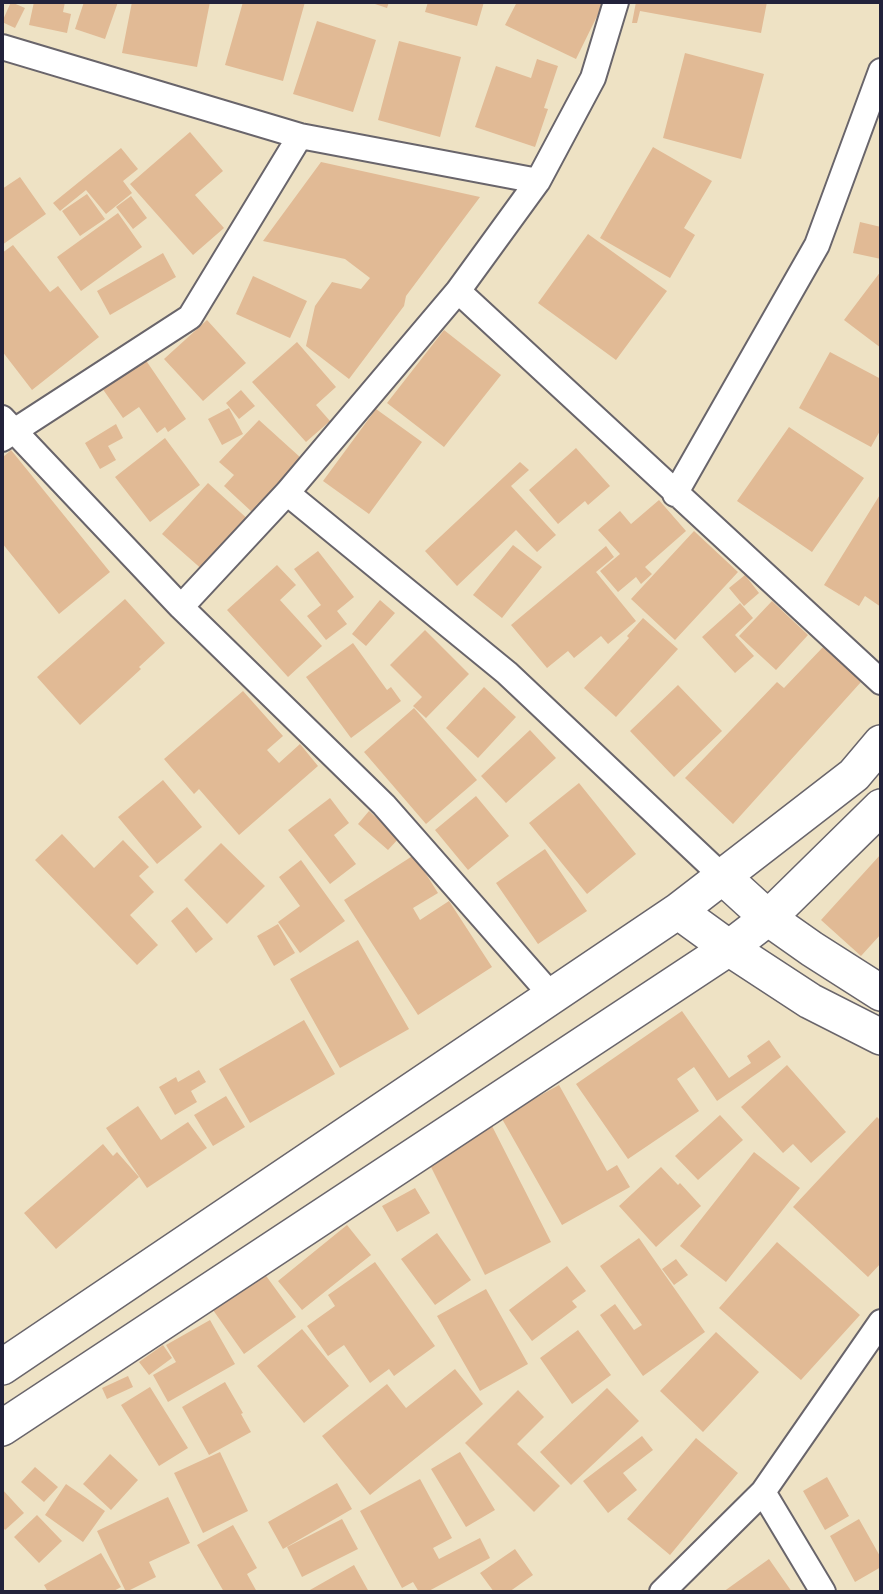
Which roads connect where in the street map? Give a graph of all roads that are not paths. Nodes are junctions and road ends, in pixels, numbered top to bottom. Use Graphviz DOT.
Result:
graph roads {
  1 [pos="616,2"];
  2 [pos="7,56"];
  3 [pos="881,71"];
  4 [pos="300,135"];
  5 [pos="538,181"];
  6 [pos="458,291"];
  7 [pos="6,429"];
  8 [pos="287,493"];
  9 [pos="676,494"];
  10 [pos="181,607"];
  11 [pos="881,682"];
  12 [pos="881,743"];
  13 [pos="881,807"];
  14 [pos="722,876"];
  15 [pos="678,911"];
  16 [pos="768,918"];
  17 [pos="729,948"];
  18 [pos="881,993"];
  19 [pos="552,996"];
  20 [pos="881,1037"];
  21 [pos="881,1322"];
  22 [pos="2,1367"];
  23 [pos="2,1427"];
  24 [pos="763,1492"];
  25 [pos="662,1592"];
  26 [pos="823,1592"];
  1 -- 5 [label="street"];
  2 -- 4 [label="street"];
  3 -- 9 [label="street"];
  4 -- 5 [label="street"];
  4 -- 7 [label="street"];
  5 -- 6 [label="street"];
  6 -- 8 [label="street"];
  6 -- 9 [label="street"];
  7 -- 10 [label="street"];
  8 -- 10 [label="street"];
  8 -- 14 [label="street"];
  9 -- 11 [label="street"];
  10 -- 19 [label="street"];
  12 -- 14 [label="main road"];
  13 -- 16 [label="main road"];
  14 -- 15 [label="main road"];
  14 -- 16 [label="main road"];
  15 -- 17 [label="main road"];
  15 -- 19 [label="main road"];
  16 -- 17 [label="main road"];
  16 -- 18 [label="main road"];
  17 -- 20 [label="main road"];
  17 -- 23 [label="main road"];
  19 -- 22 [label="main road"];
  21 -- 24 [label="street"];
  24 -- 25 [label="street"];
  24 -- 26 [label="street"];
}
